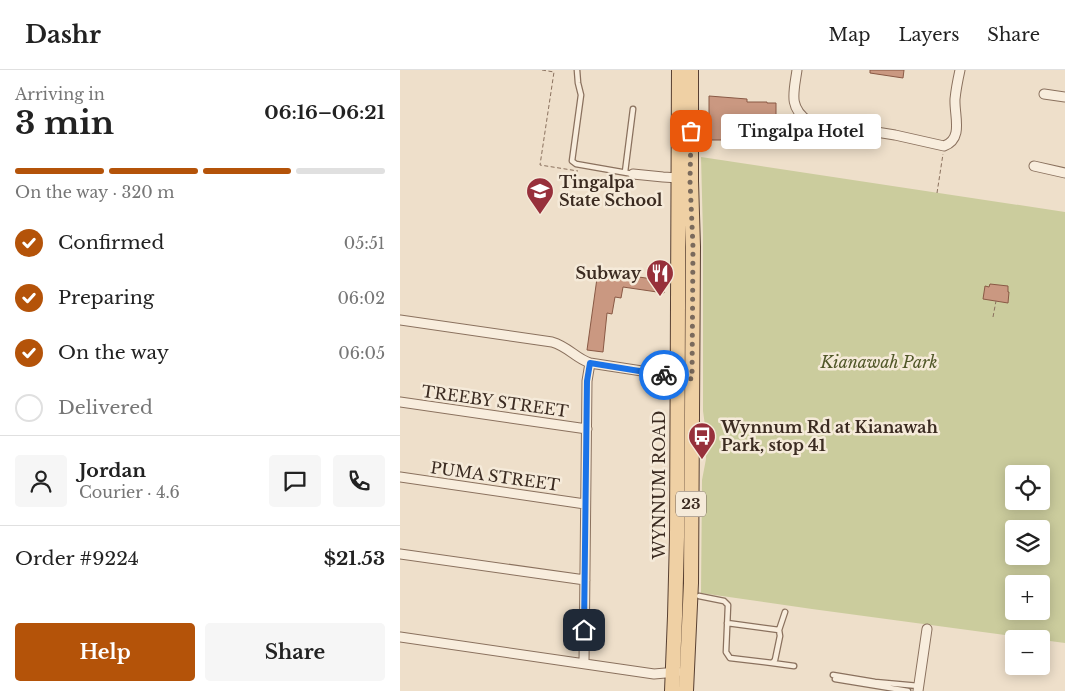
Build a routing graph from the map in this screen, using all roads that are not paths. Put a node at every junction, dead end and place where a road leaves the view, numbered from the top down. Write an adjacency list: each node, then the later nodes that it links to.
1 (577, 70): 13 (lane)
2 (676, 70): 7 (main road, 23)
3 (679, 70): 7 (main road, WYNNUM ROAD)
4 (691, 70): 18 (main road, WYNNUM ROAD / 23)
5 (798, 70): 6 (street)
6 (960, 70)
7 (679, 94): 14 (main road, WYNNUM ROAD / 23)
8 (1044, 94): 9 (street)
9 (1065, 97)
10 (634, 109): 13 (lane)
11 (1034, 166): 12 (street)
12 (1065, 172)
13 (629, 173): 14 (street)
14 (679, 178): 17 (main road, WYNNUM ROAD / 23)
15 (400, 320): 16 (street)
16 (590, 363): 17 (street); 20 (street)
17 (677, 376): 18 (street); 24 (main road, WYNNUM ROAD / 23)
18 (692, 379): 23 (main road, WYNNUM ROAD / 23)
19 (400, 402): 20 (street, TREEBY STREET)
20 (587, 429): 22 (street)
21 (400, 477): 22 (street, PUMA STREET)
22 (585, 504): 26 (street)
23 (691, 526): 24 (main road); 33 (main road, WYNNUM ROAD / 23)
24 (676, 537): 37 (main road, WYNNUM ROAD / 23)
25 (400, 554): 26 (street)
26 (584, 580): 35 (street)
27 (699, 596): 29 (lane)
28 (785, 612): 31 (lane)
29 (727, 623): 31 (lane); 34 (lane)
30 (927, 629): 38 (street)
31 (779, 630): 34 (lane)
32 (400, 637): 35 (street)
33 (688, 660): 37 (street); 40 (main road, WYNNUM ROAD / 23)
34 (772, 663): 36 (lane)
35 (584, 664): 37 (street)
36 (794, 666)
37 (672, 673): 39 (main road, WYNNUM ROAD / 23)
38 (918, 688): 41 (lane)
39 (672, 691)
40 (686, 691)
41 (908, 691)

